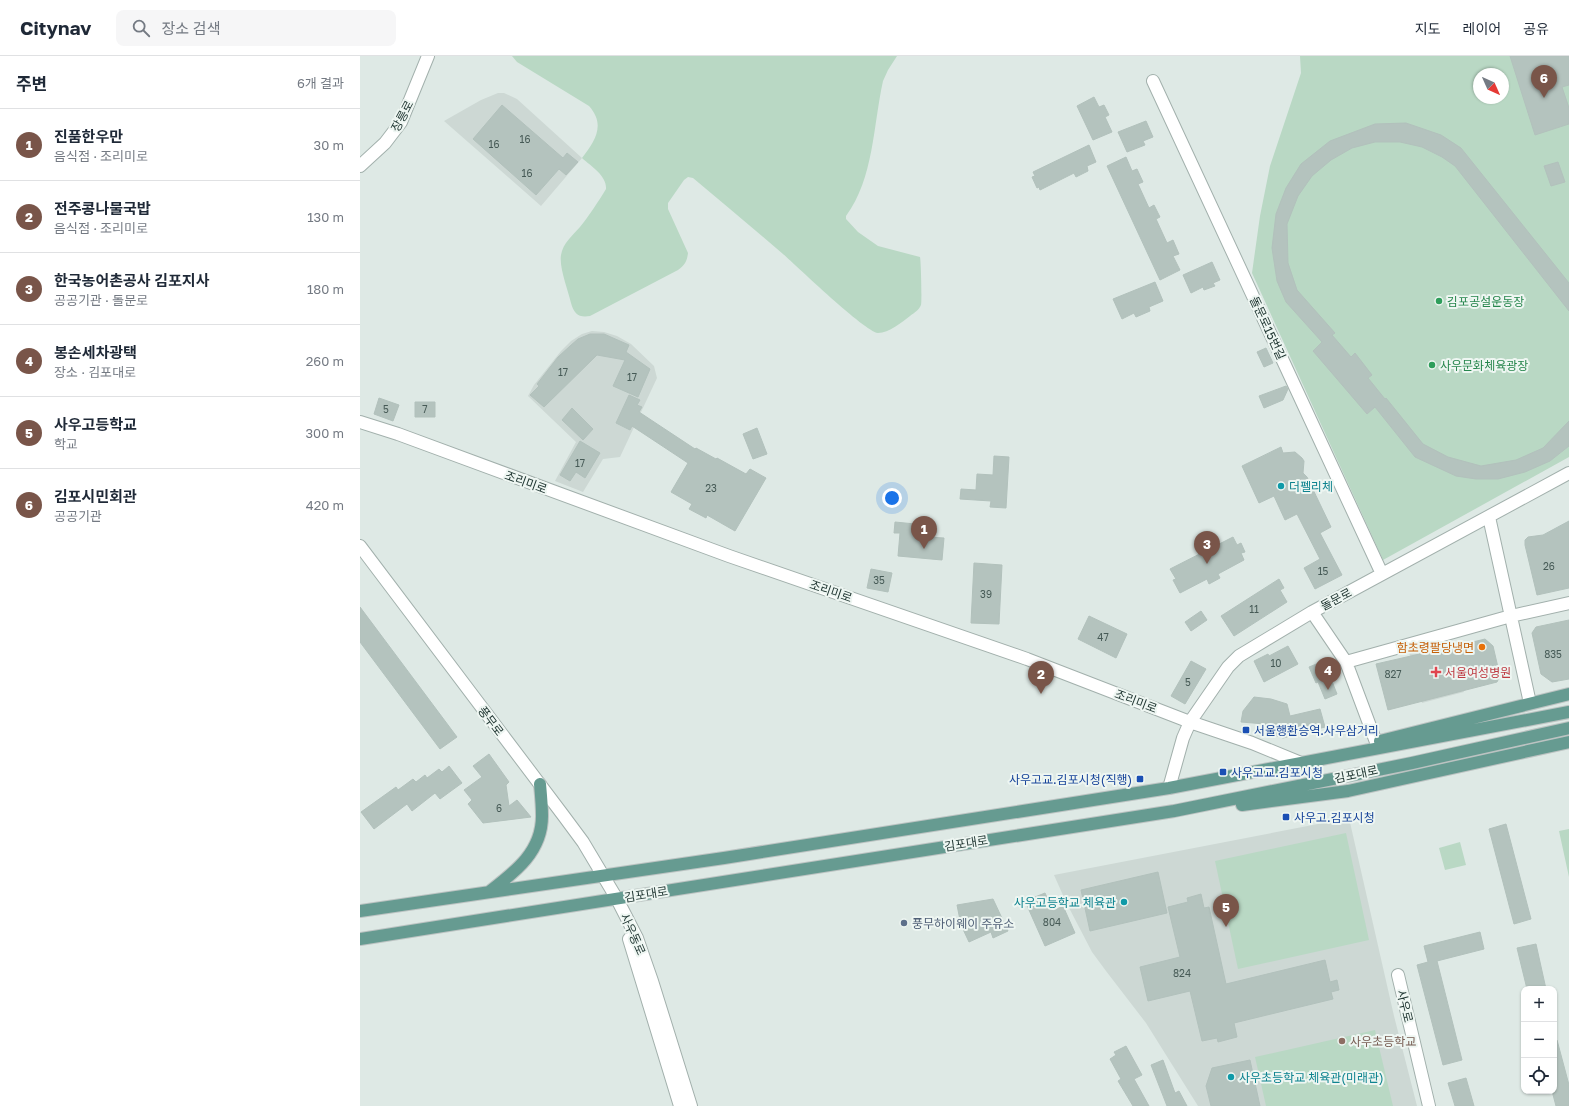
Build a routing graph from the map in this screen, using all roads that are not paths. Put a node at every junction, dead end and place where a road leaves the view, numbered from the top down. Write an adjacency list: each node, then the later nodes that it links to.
1 (428, 56): 3 (street, 장릉로)
2 (1153, 81): 8 (street, 돌문로15번길)
3 (360, 166)
4 (360, 422): 16 (street, 조리미로)
5 (1569, 473): 6 (street, 돌문로)
6 (1489, 517): 8 (street, 돌문로); 11 (street)
7 (360, 546): 21 (street, 풍무로)
8 (1382, 574): 10 (street, 돌문로)
9 (1569, 602): 11 (street)
10 (1312, 612): 12 (street); 16 (street, 돌문로)
11 (1511, 616): 12 (street); 14 (street)
12 (1346, 662): 18 (street)
13 (1569, 694): 14 (main road)
14 (1530, 703): 18 (main road)
15 (1569, 712): 20 (main road, 김포대로)
16 (1190, 722): 20 (street, 조리미로); 22 (street, 돌문로)
17 (1569, 728): 23 (main road, 김포대로)
18 (1376, 742): 20 (main road)
19 (1569, 742): 23 (main road)
20 (1307, 762): 22 (main road, 김포대로)
21 (540, 784): 24 (street, 풍무로); 25 (main road)
22 (1169, 788): 24 (main road, 김포대로)
23 (1174, 811): 26 (main road, 김포대로)
24 (603, 876): 25 (main road, 김포대로); 26 (street, 풍무로)
25 (489, 893): 27 (main road, 김포대로)
26 (617, 899): 28 (main road, 김포대로); 30 (street, 사우동로); 31 (street, 사우동로)
27 (360, 911)
28 (360, 939)
29 (1398, 975): 32 (street, 사우로)
30 (680, 1106)
31 (691, 1106)
32 (1429, 1106)

